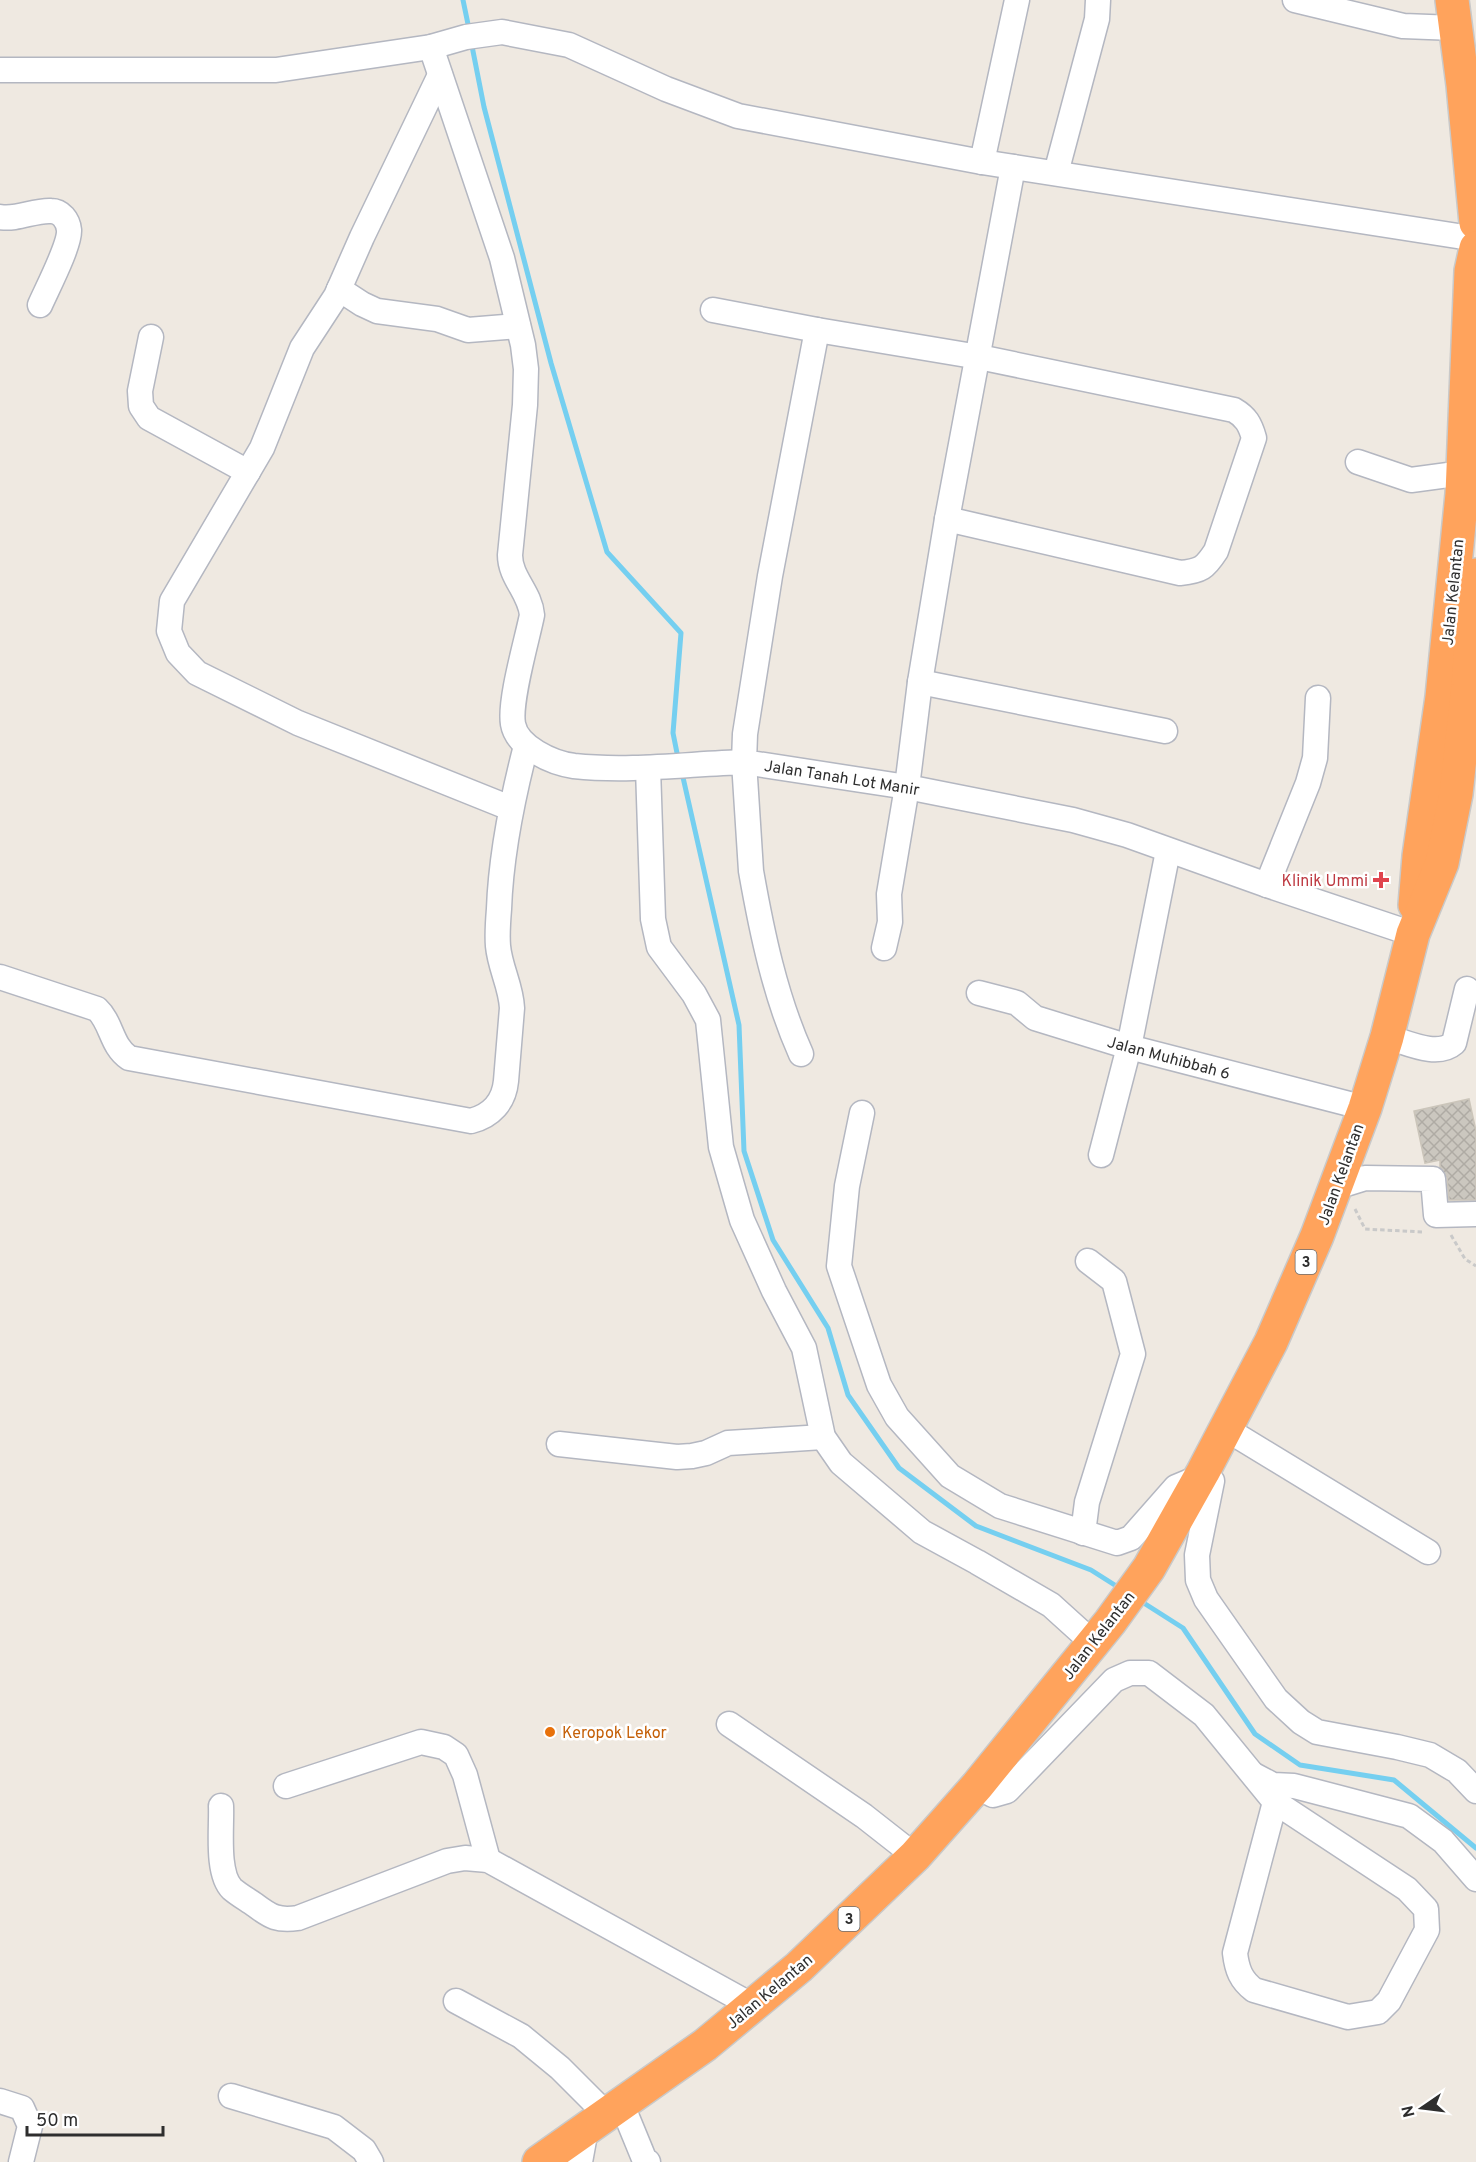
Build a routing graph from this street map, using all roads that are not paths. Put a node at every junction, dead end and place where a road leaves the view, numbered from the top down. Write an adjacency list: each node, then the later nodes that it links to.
1 (1017, 0): 9 (street)
2 (1098, 0): 11 (street)
3 (1295, 0): 4 (street)
4 (1453, 14): 8 (highway)
5 (437, 46): 6 (street); 7 (street); 9 (street)
6 (0, 70)
7 (440, 75): 16 (street); 19 (street)
8 (1469, 85): 13 (highway)
9 (982, 162): 10 (street)
10 (1013, 167): 11 (street); 22 (street)
11 (1056, 173): 14 (street)
12 (0, 217): 17 (street)
13 (1476, 223)
14 (1476, 239)
15 (1471, 281): 25 (highway, Jalan Kelantan / 3)
16 (339, 289): 19 (street); 24 (street)
17 (40, 305)
18 (713, 310): 20 (street)
19 (518, 326): 32 (street)
20 (818, 330): 22 (street); 33 (street, Jalan Tanah Lot Manir)
21 (151, 337): 24 (street)
22 (979, 357): 26 (street); 26 (street)
23 (1358, 462): 25 (street)
24 (248, 472): 37 (street)
25 (1463, 473): 40 (highway, Jalan Kelantan / 3)
26 (947, 519): 28 (street)
27 (1476, 575): 36 (highway, Jalan Kelantan / 3)
28 (920, 681): 30 (street); 35 (street)
29 (1318, 698): 39 (street)
30 (1165, 731)
31 (1476, 746): 36 (highway)
32 (532, 750): 34 (street); 37 (street)
33 (744, 762): 34 (street); 35 (street, Jalan Tanah Lot Manir); 47 (street)
34 (656, 768): 55 (street)
35 (907, 787): 38 (street, Jalan Tanah Lot Manir); 41 (street)
36 (1456, 794): 40 (highway, Jalan Kelantan / 3)
37 (510, 808): 42 (street)
38 (1168, 851): 39 (street, Jalan Tanah Lot Manir); 46 (street)
39 (1267, 885): 40 (street, Jalan Tanah Lot Manir)
40 (1413, 934): 45 (highway, Jalan Kelantan / 3)
41 (884, 948)
42 (0, 977)
43 (1467, 989): 45 (street)
44 (979, 993): 46 (street, Jalan Muhibbah 6)
45 (1387, 1037): 48 (highway, Jalan Kelantan / 3)
46 (1128, 1047): 48 (street, Jalan Muhibbah 6); 50 (street)
47 (801, 1054)
48 (1365, 1108): 51 (highway, Jalan Kelantan / 3)
49 (861, 1113): 58 (street)
50 (1101, 1155)
51 (1336, 1188): 52 (street); 54 (highway, Jalan Kelantan / 3)
52 (1476, 1214)
53 (1089, 1261): 58 (street)
54 (1226, 1429): 57 (highway, Jalan Kelantan / 3); 59 (street)
55 (823, 1437): 56 (street); 60 (street)
56 (559, 1444)
57 (1202, 1475): 58 (street); 60 (highway, Jalan Kelantan / 3); 65 (street)
58 (1083, 1533)
59 (1428, 1552)
60 (1102, 1633): 64 (highway, Jalan Kelantan / 3)
61 (729, 1724): 68 (street)
62 (1254, 1775): 64 (street); 66 (street); 70 (street)
63 (286, 1786): 69 (street)
64 (977, 1786): 68 (highway, Jalan Kelantan / 3)
65 (1476, 1791)
66 (1275, 1802): 66 (street)
67 (222, 1806): 69 (street)
68 (915, 1856): 72 (highway, Jalan Kelantan / 3)
69 (488, 1860): 72 (street)
70 (1476, 1878)
71 (456, 2001): 75 (street)
72 (753, 2006): 75 (highway, Jalan Kelantan / 3)
73 (231, 2096): 77 (street)
74 (0, 2101): 76 (street)
75 (605, 2116): 78 (highway, Jalan Kelantan / 3); 79 (street); 80 (street)
76 (21, 2162)
77 (371, 2162)
78 (539, 2162)
79 (580, 2162)
80 (646, 2162)

